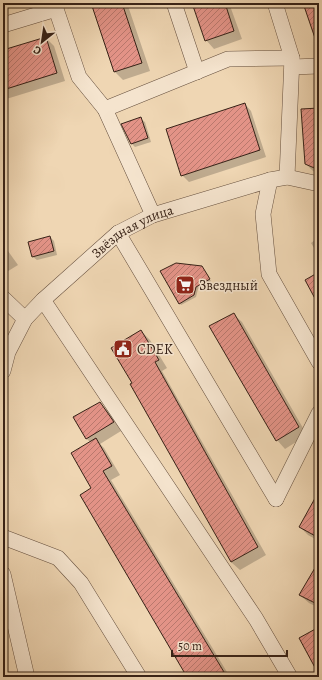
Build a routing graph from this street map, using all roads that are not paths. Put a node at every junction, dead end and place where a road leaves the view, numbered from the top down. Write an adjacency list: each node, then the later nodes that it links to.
1 (174, 3): 7 (street)
2 (275, 3): 5 (street)
3 (55, 6): 4 (street); 8 (street)
4 (3, 25)
5 (292, 62): 6 (street); 7 (street); 9 (street)
6 (319, 66)
7 (197, 72): 8 (street)
8 (105, 109): 12 (street)
9 (287, 177): 10 (street, Звёздная улица); 11 (street, Звёздная улица)
10 (270, 180): 12 (street, Звёздная улица); 17 (street)
11 (319, 184)
12 (153, 215): 13 (street, Звёздная улица)
13 (118, 233): 15 (street, Звёздная улица); 19 (street)
14 (3, 298): 16 (street)
15 (43, 300): 16 (street, Звёздная улица); 25 (street)
16 (25, 319): 18 (street, Звёздная улица)
17 (319, 362)
18 (3, 371)
19 (319, 413)
20 (3, 536): 24 (street)
21 (3, 574): 22 (street)
22 (7, 604): 23 (street)
23 (27, 677)
24 (139, 677)
25 (290, 677)

